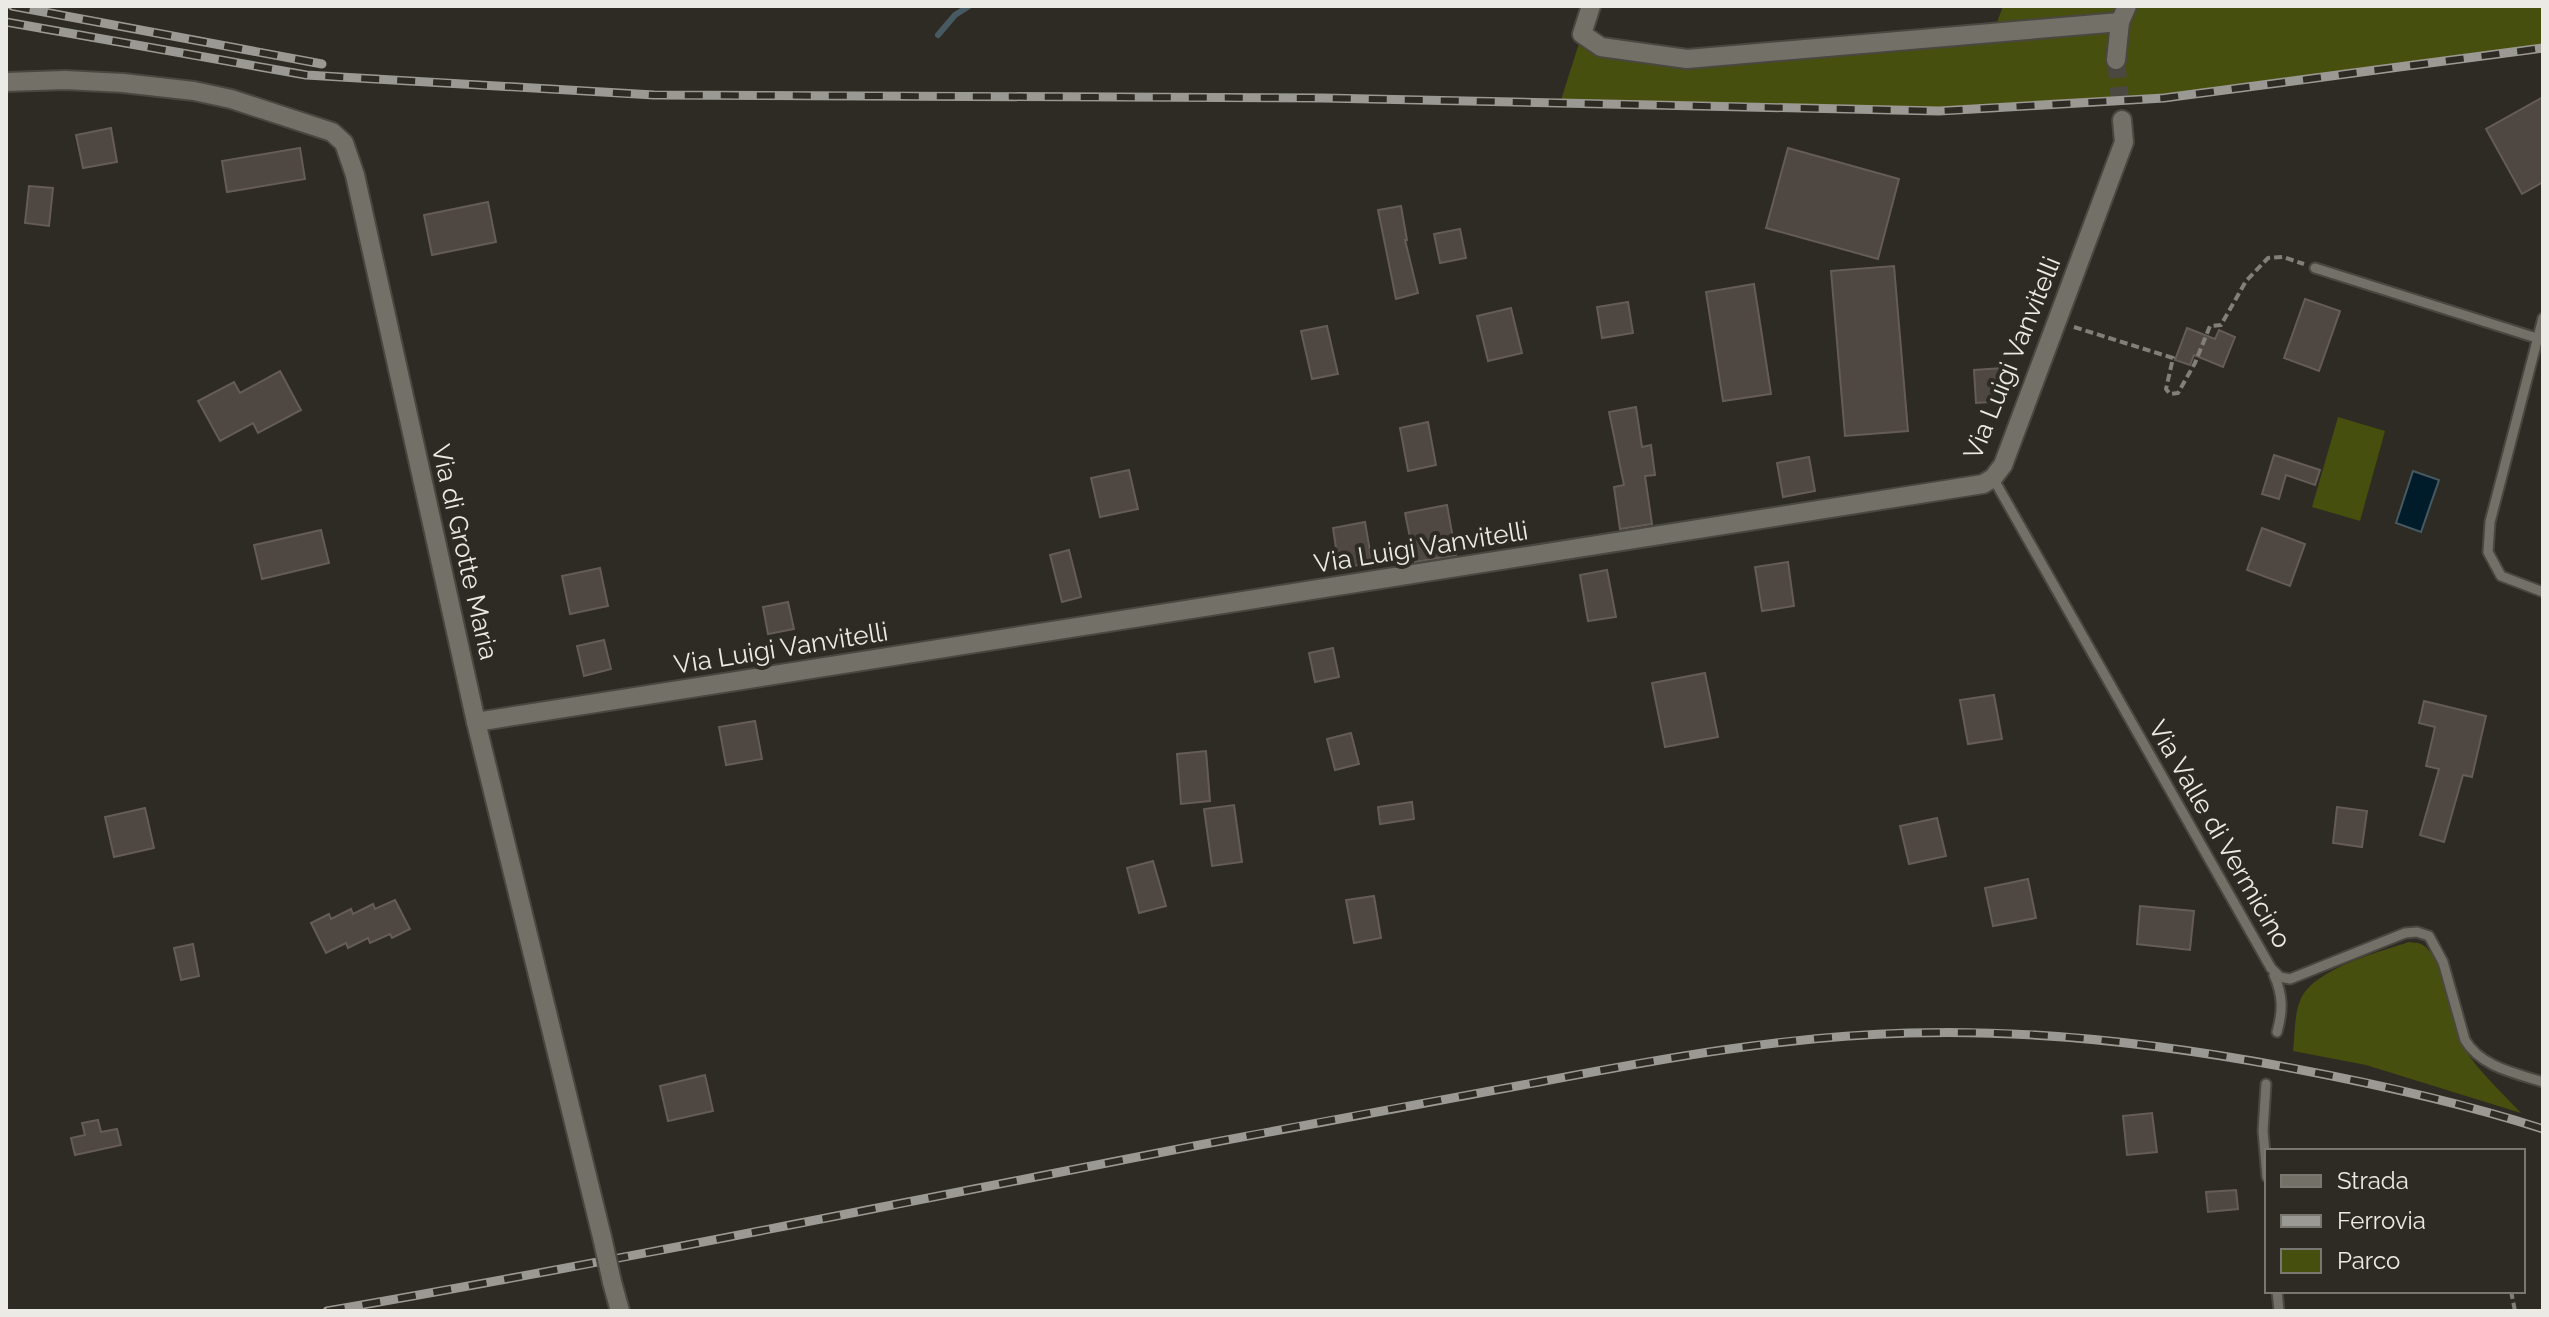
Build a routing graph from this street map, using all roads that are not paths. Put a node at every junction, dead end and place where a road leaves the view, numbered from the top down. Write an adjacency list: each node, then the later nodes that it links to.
1 (1591, 6): 2 (street)
2 (2124, 14): 3 (street)
3 (2116, 60)
4 (6, 82): 11 (street, Via di Grotte Maria)
5 (2122, 120): 9 (street, Via Luigi Vanvitelli)
6 (2315, 268): 8 (lane)
7 (2543, 318): 8 (lane)
8 (2540, 339): 10 (lane)
9 (1993, 478): 11 (street, Via Luigi Vanvitelli); 12 (lane, Via Valle di Vermicino)
10 (2543, 592)
11 (476, 722): 17 (street, Via di Grotte Maria, bridge)
12 (2271, 968): 13 (lane); 14 (lane, Via Valle di Vermicino)
13 (2277, 1032)
14 (2543, 1082)
15 (2266, 1084): 16 (lane)
16 (2265, 1154)
17 (620, 1311)

